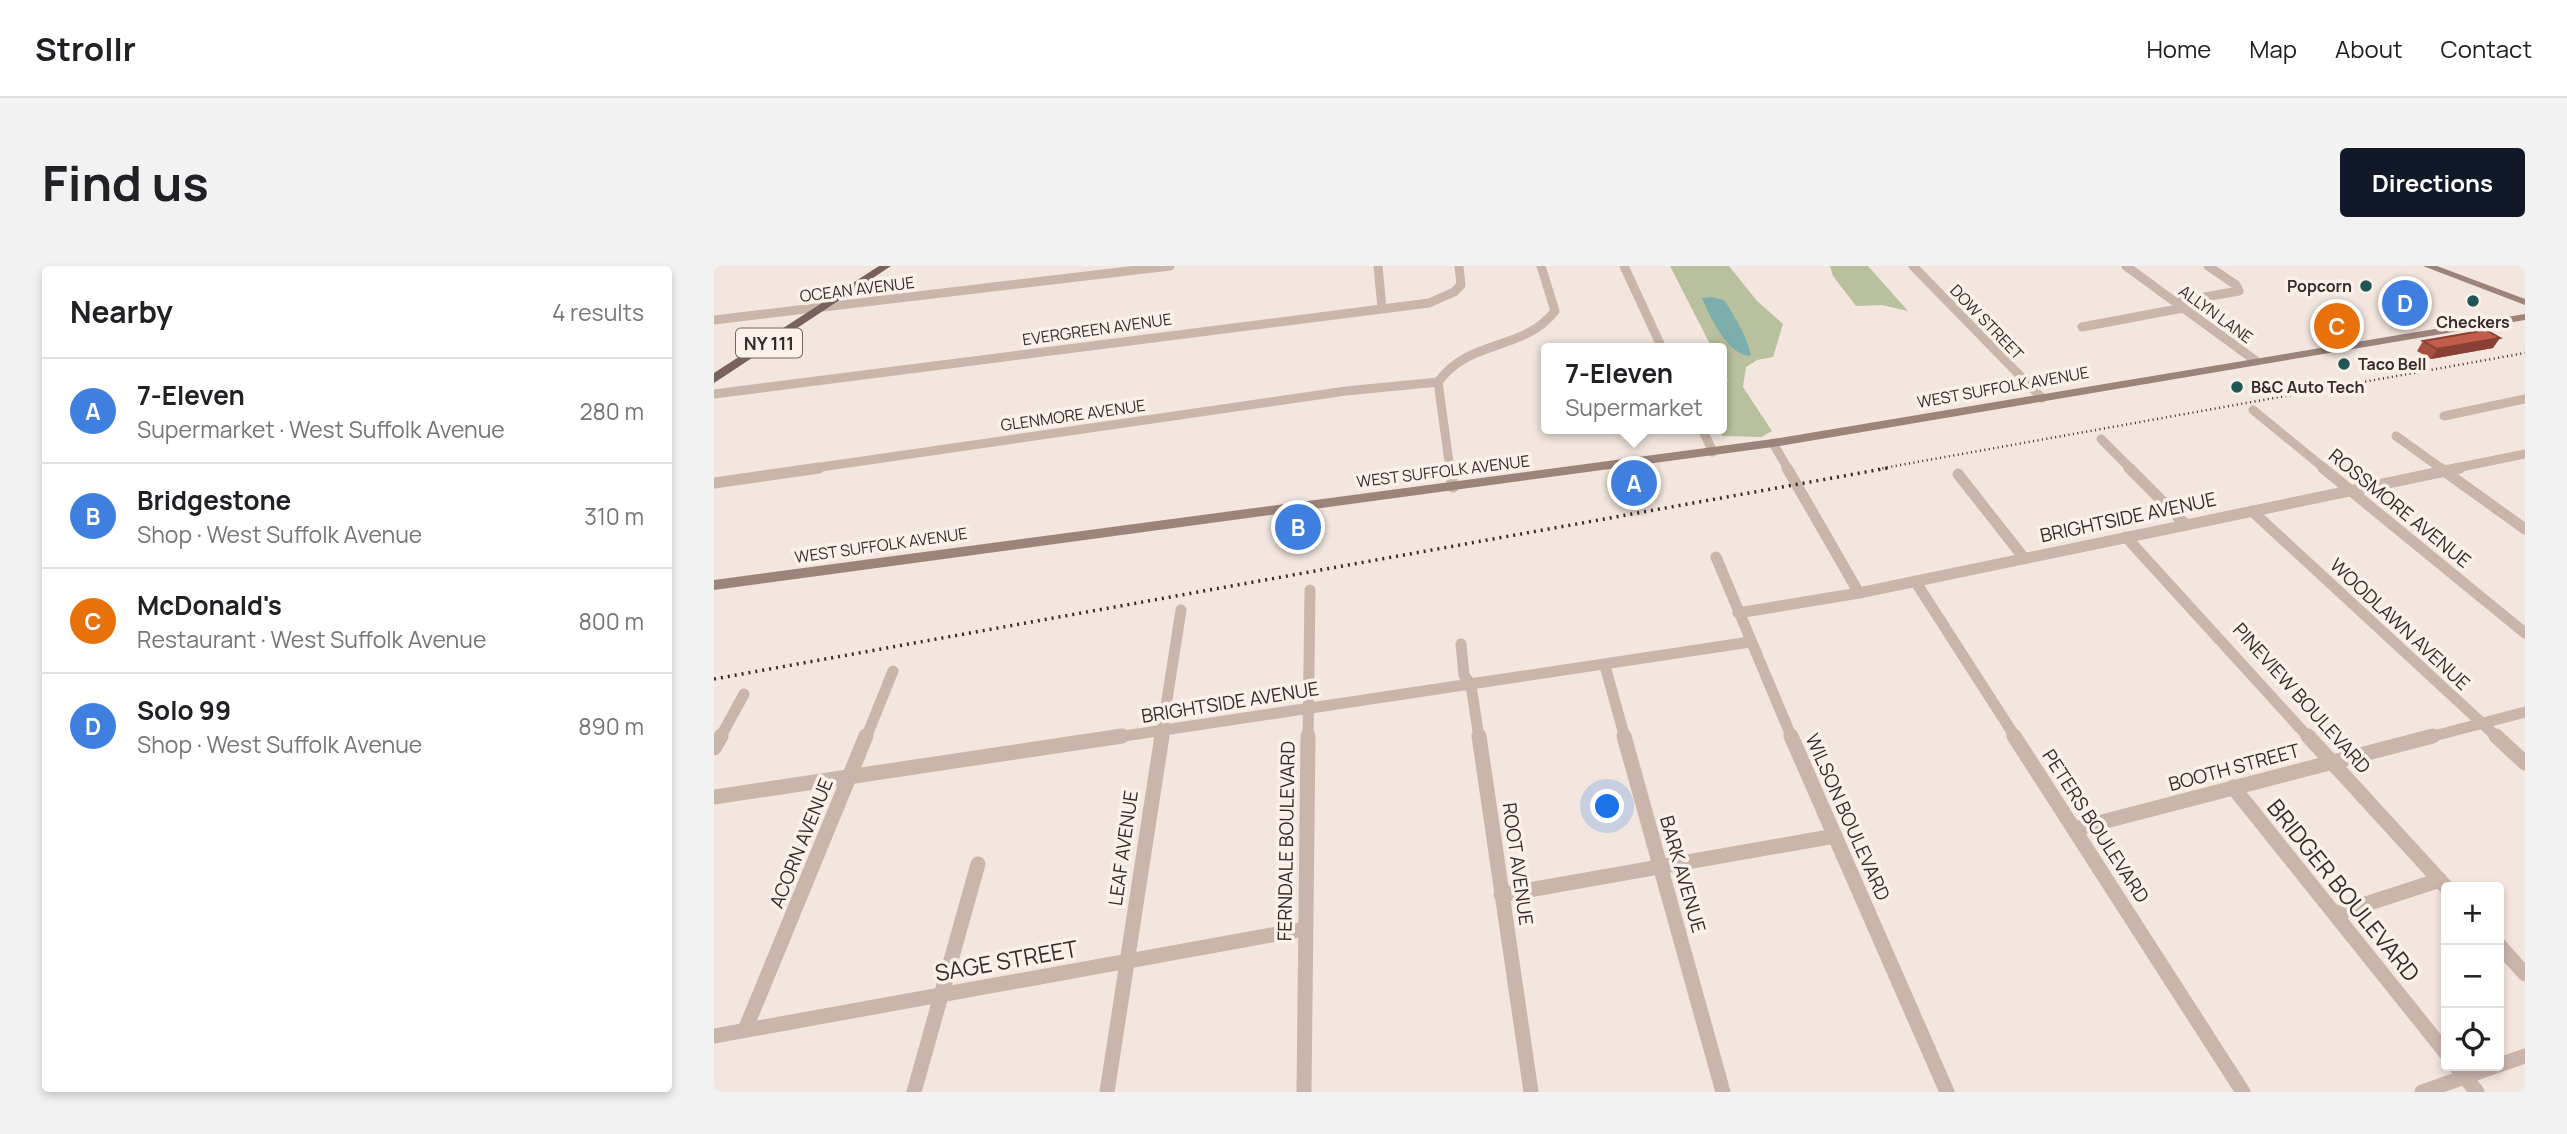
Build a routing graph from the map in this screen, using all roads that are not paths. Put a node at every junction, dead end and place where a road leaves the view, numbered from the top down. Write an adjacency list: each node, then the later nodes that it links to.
1 (886, 266): 13 (main road, NY 111)
2 (1170, 266): 13 (street, OCEAN AVENUE)
3 (1378, 266): 14 (street)
4 (1459, 266): 14 (street, EVERGREEN AVENUE)
5 (1541, 266): 23 (street)
6 (1624, 266): 20 (street)
7 (1913, 266): 25 (street, DOW STREET)
8 (2126, 266): 12 (street, ALLYN LANE)
9 (2208, 266): 12 (street)
10 (2428, 266): 11 (main road)
11 (2525, 302)
12 (2180, 305): 18 (street); 21 (street, ALLYN LANE)
13 (824, 307): 16 (street, OCEAN AVENUE); 22 (main road, NY 111)
14 (1382, 308): 24 (street, EVERGREEN AVENUE)
15 (2525, 317): 19 (main road, WEST SUFFOLK AVENUE)
16 (714, 320)
17 (2525, 326): 19 (main road, WEST SUFFOLK AVENUE)
18 (2081, 327)
19 (2465, 329): 21 (main road, WEST SUFFOLK AVENUE)
20 (1660, 343)
21 (2256, 361): 25 (main road, WEST SUFFOLK AVENUE)
22 (714, 379)
23 (1438, 382): 37 (street, GLENMORE AVENUE); 38 (street)
24 (714, 394)
25 (2042, 398): 32 (main road, WEST SUFFOLK AVENUE)
26 (2525, 399): 28 (street)
27 (2253, 410): 39 (street, ROSSMORE AVENUE)
28 (2444, 416)
29 (1704, 434): 33 (street)
30 (2396, 436): 35 (street)
31 (2101, 439): 41 (street)
32 (1773, 443): 33 (main road, WEST SUFFOLK AVENUE); 49 (street)
33 (1713, 452): 38 (main road, WEST SUFFOLK AVENUE)
34 (2525, 454): 35 (street, BRIGHTSIDE AVENUE)
35 (2446, 471): 39 (street, BRIGHTSIDE AVENUE); 42 (street)
36 (1958, 474): 45 (street)
37 (714, 483)
38 (1453, 487): 47 (main road, WEST SUFFOLK AVENUE)
39 (2351, 491): 40 (street, BRIGHTSIDE AVENUE); 52 (street, ROSSMORE AVENUE)
40 (2252, 512): 41 (street, BRIGHTSIDE AVENUE); 61 (street, WOODLAWN AVENUE)
41 (2186, 525): 43 (street, BRIGHTSIDE AVENUE)
42 (2525, 529)
43 (2126, 537): 45 (street, BRIGHTSIDE AVENUE); 64 (street, PINEVIEW BOULEVARD)
44 (1716, 557): 51 (street, WILSON BOULEVARD)
45 (2024, 558): 46 (street, BRIGHTSIDE AVENUE)
46 (1915, 581): 49 (street, BRIGHTSIDE AVENUE); 69 (street, PETERS BOULEVARD)
47 (714, 584)
48 (1310, 590): 59 (street, FERNDALE BOULEVARD)
49 (1859, 593): 51 (street, BRIGHTSIDE AVENUE)
50 (1181, 610): 62 (street, LEAF AVENUE)
51 (1738, 613): 53 (street, WILSON BOULEVARD)
52 (2525, 633)
53 (1750, 642): 55 (street, BRIGHTSIDE AVENUE); 70 (street, WILSON BOULEVARD)
54 (1461, 645): 57 (street, ROOT AVENUE)
55 (1605, 666): 57 (street, BRIGHTSIDE AVENUE); 72 (street, BARK AVENUE)
56 (893, 671): 66 (street, ACORN AVENUE)
57 (1471, 685): 59 (street, BRIGHTSIDE AVENUE); 75 (street, ROOT AVENUE)
58 (744, 694): 63 (street)
59 (1310, 709): 62 (street, BRIGHTSIDE AVENUE); 77 (street, FERNDALE BOULEVARD)
60 (2525, 712): 61 (street, BOOTH STREET)
61 (2483, 723): 64 (street, BOOTH STREET); 65 (street, WOODLAWN AVENUE)
62 (1160, 732): 66 (street, BRIGHTSIDE AVENUE); 79 (street, LEAF AVENUE)
63 (714, 748)
64 (2331, 762): 67 (street, BOOTH STREET); 73 (street, PINEVIEW BOULEVARD)
65 (2525, 763)
66 (848, 778): 68 (street, BRIGHTSIDE AVENUE); 82 (street, ACORN AVENUE)
67 (2233, 787): 69 (street, BOOTH STREET); 76 (street, BRIDGER BOULEVARD)
68 (714, 797)
69 (2075, 829): 94 (street, PETERS BOULEVARD)
70 (1835, 836): 72 (street); 93 (street, WILSON BOULEVARD)
71 (978, 864): 81 (street)
72 (1661, 867): 75 (street); 92 (street, BARK AVENUE)
73 (2441, 882)
74 (2441, 885): 76 (street)
75 (1501, 895): 91 (street, ROOT AVENUE)
76 (2335, 914): 84 (street, BRIDGER BOULEVARD)
77 (1306, 929): 79 (street, SAGE STREET); 90 (street, FERNDALE BOULEVARD)
78 (2504, 951): 80 (street)
79 (1126, 961): 81 (street, SAGE STREET); 89 (street, LEAF AVENUE)
80 (2525, 974)
81 (941, 995): 82 (street, SAGE STREET); 88 (street)
82 (745, 1030): 83 (street, SAGE STREET)
83 (714, 1036)
84 (2441, 1047)
85 (2525, 1056): 86 (street)
86 (2504, 1063)
87 (2461, 1071): 95 (street); 96 (street)
88 (914, 1092)
89 (1107, 1092)
90 (1304, 1092)
91 (1531, 1092)
92 (1723, 1092)
93 (1947, 1092)
94 (2243, 1092)
95 (2422, 1092)
96 (2477, 1092)

